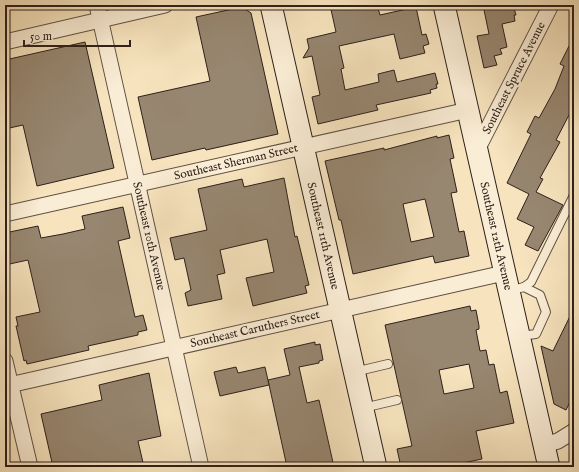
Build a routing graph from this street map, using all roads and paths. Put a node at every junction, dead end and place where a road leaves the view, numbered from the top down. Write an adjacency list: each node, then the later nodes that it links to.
1 (165, 5): 5 (street)
2 (271, 5): 8 (main road, Southeast 11th Avenue)
3 (444, 5): 7 (main road, Southeast 12th Avenue)
4 (551, 5): 9 (street, Southeast Spruce Avenue)
5 (99, 12): 6 (street); 10 (street, Southeast 10th Avenue)
6 (5, 42)
7 (468, 110): 8 (street, Southeast Sherman Street); 9 (main road, Southeast 12th Avenue)
8 (303, 147): 10 (street, Southeast Sherman Street); 14 (main road, Southeast 11th Avenue)
9 (477, 150): 13 (main road, Southeast 12th Avenue)
10 (138, 184): 12 (street, Southeast Sherman Street); 16 (street, Southeast 10th Avenue)
11 (574, 196): 13 (lane)
12 (5, 214)
13 (512, 284): 14 (street, Southeast Caruthers Street); 15 (main road, Southeast 12th Avenue); 15 (lane)
14 (339, 310): 16 (street, Southeast Caruthers Street); 19 (main road, Southeast 11th Avenue)
15 (519, 336): 24 (main road, Southeast 12th Avenue)
16 (174, 348): 20 (street, Southeast Caruthers Street); 26 (street, Southeast 10th Avenue)
17 (5, 362): 20 (street)
18 (388, 364): 19 (lane)
19 (354, 372): 22 (main road, Southeast 11th Avenue)
20 (8, 386): 25 (street)
21 (397, 400): 22 (lane)
22 (362, 408): 27 (main road, Southeast 11th Avenue)
23 (574, 431): 24 (street)
24 (544, 445): 28 (main road, Southeast 12th Avenue)
25 (30, 467)
26 (201, 467)
27 (376, 467)
28 (549, 467)

